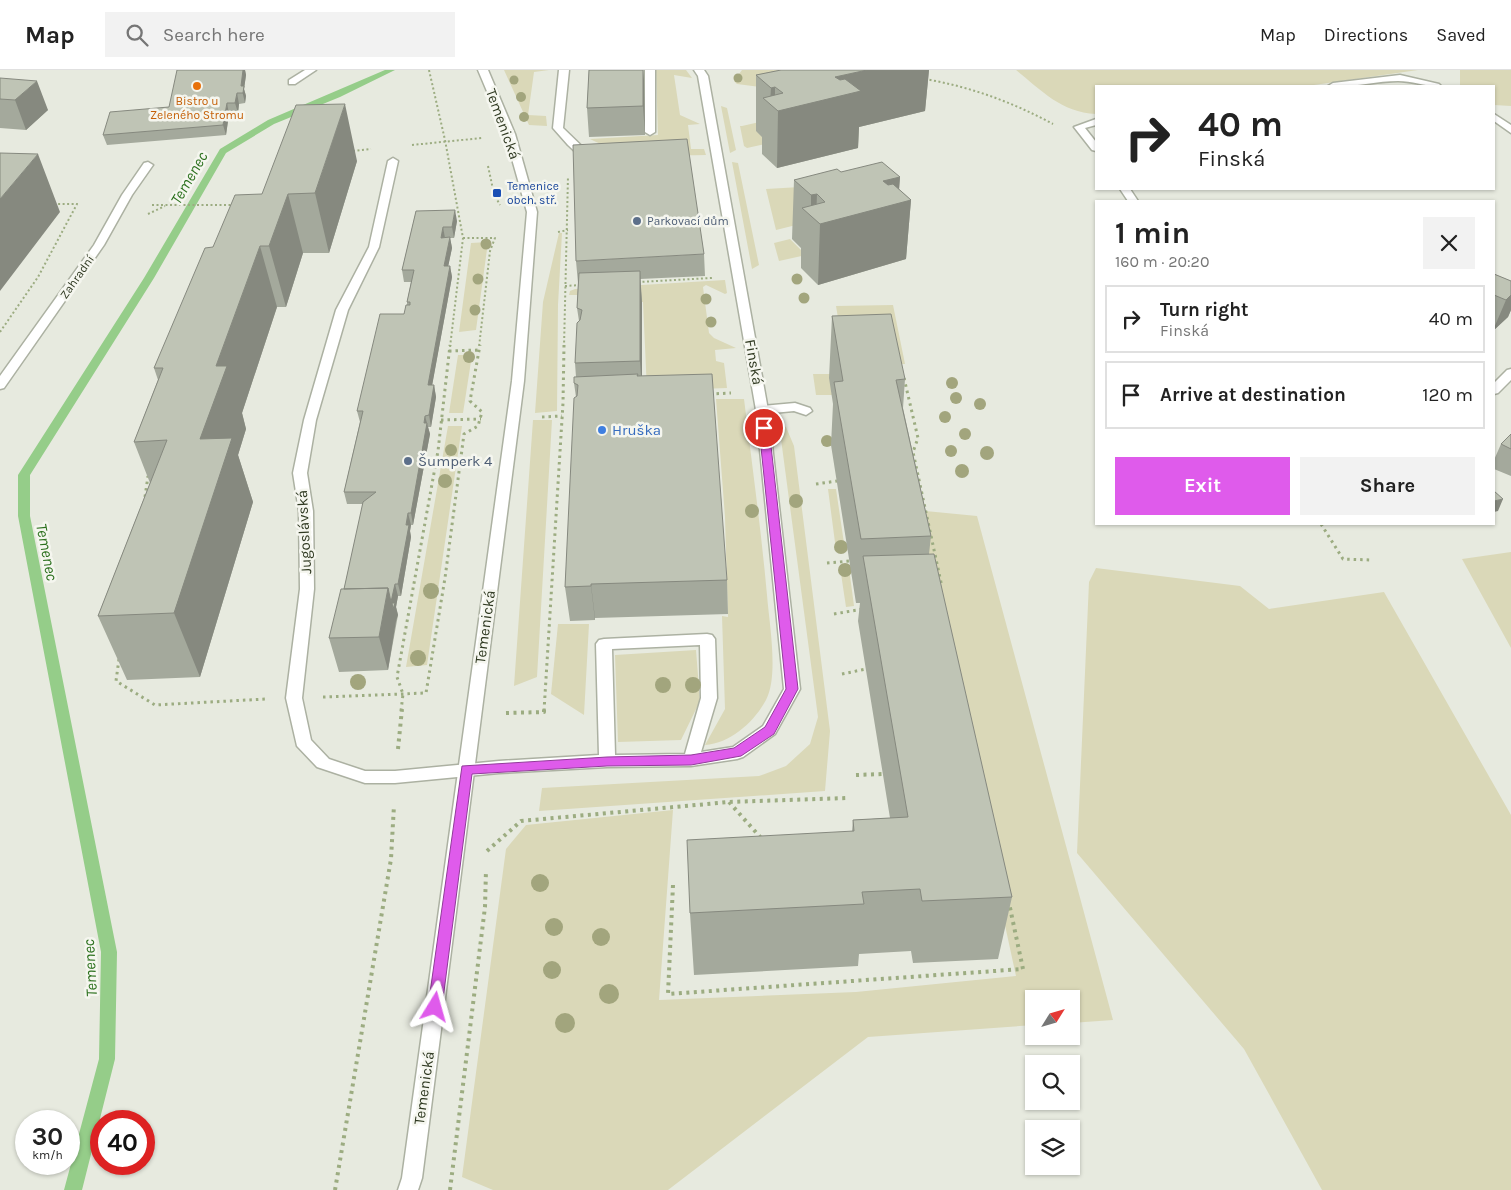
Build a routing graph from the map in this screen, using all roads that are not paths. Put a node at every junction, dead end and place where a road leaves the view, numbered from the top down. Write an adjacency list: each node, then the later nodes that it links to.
1 (311, 70): 6 (street)
2 (483, 70): 24 (street, Temenická)
3 (564, 70): 16 (street)
4 (650, 70): 12 (street)
5 (699, 70): 20 (street, Finská)
6 (292, 82)
7 (1341, 85): 8 (street)
8 (1432, 85)
9 (1495, 118): 11 (street)
10 (1095, 122): 13 (street)
11 (1511, 130)
12 (650, 132)
13 (1095, 147)
14 (393, 161): 24 (street, Jugoslávská)
15 (148, 165): 18 (street, Zahradní)
16 (590, 165)
17 (1511, 373): 19 (street)
18 (0, 385)
19 (1495, 389)
20 (762, 410): 21 (street); 22 (street, Finská)
21 (806, 411)
22 (691, 760): 23 (street, Finská); 23 (street)
23 (607, 761): 24 (street, Finská)
24 (467, 770): 25 (street, Temenická)
25 (408, 1190)

